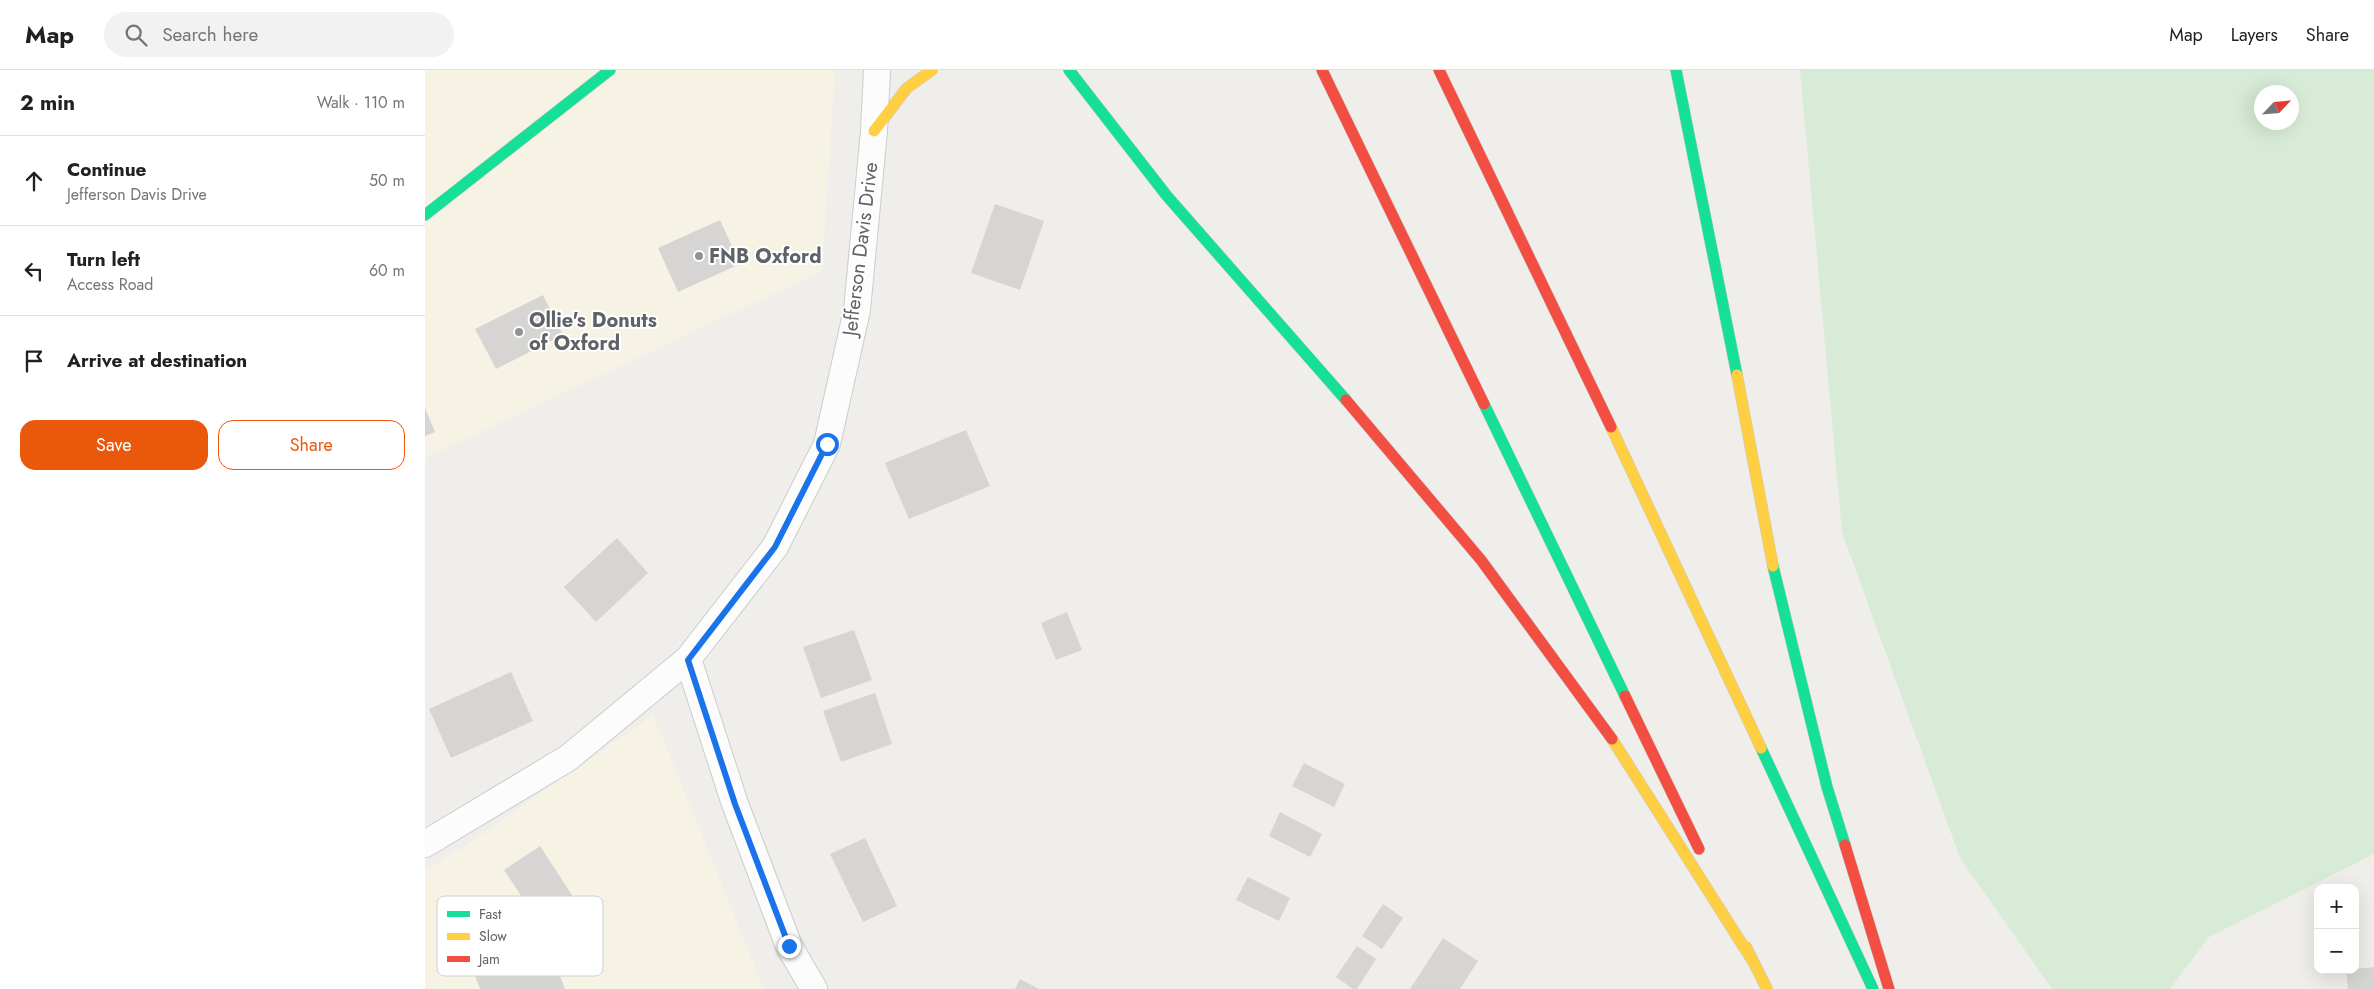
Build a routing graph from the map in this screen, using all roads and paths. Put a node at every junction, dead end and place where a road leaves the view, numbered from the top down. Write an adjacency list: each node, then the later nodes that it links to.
1 (610, 70): 10 (main road)
2 (877, 70): 9 (street, Jefferson Davis Drive)
3 (894, 70): 9 (street, Jefferson Davis Drive)
4 (932, 70): 9 (main road)
5 (1069, 70): 15 (main road)
6 (1322, 70): 13 (main road)
7 (1439, 70): 18 (main road)
8 (1676, 70): 19 (main road)
9 (874, 131): 11 (street, Jefferson Davis Drive)
10 (425, 215)
11 (688, 660): 12 (street, Jefferson Davis Drive); 16 (street)
12 (425, 844)
13 (1703, 856)
14 (1711, 874): 15 (main road)
15 (1754, 963): 17 (main road)
16 (814, 989)
17 (1767, 989)
18 (1873, 989)
19 (1889, 989)

